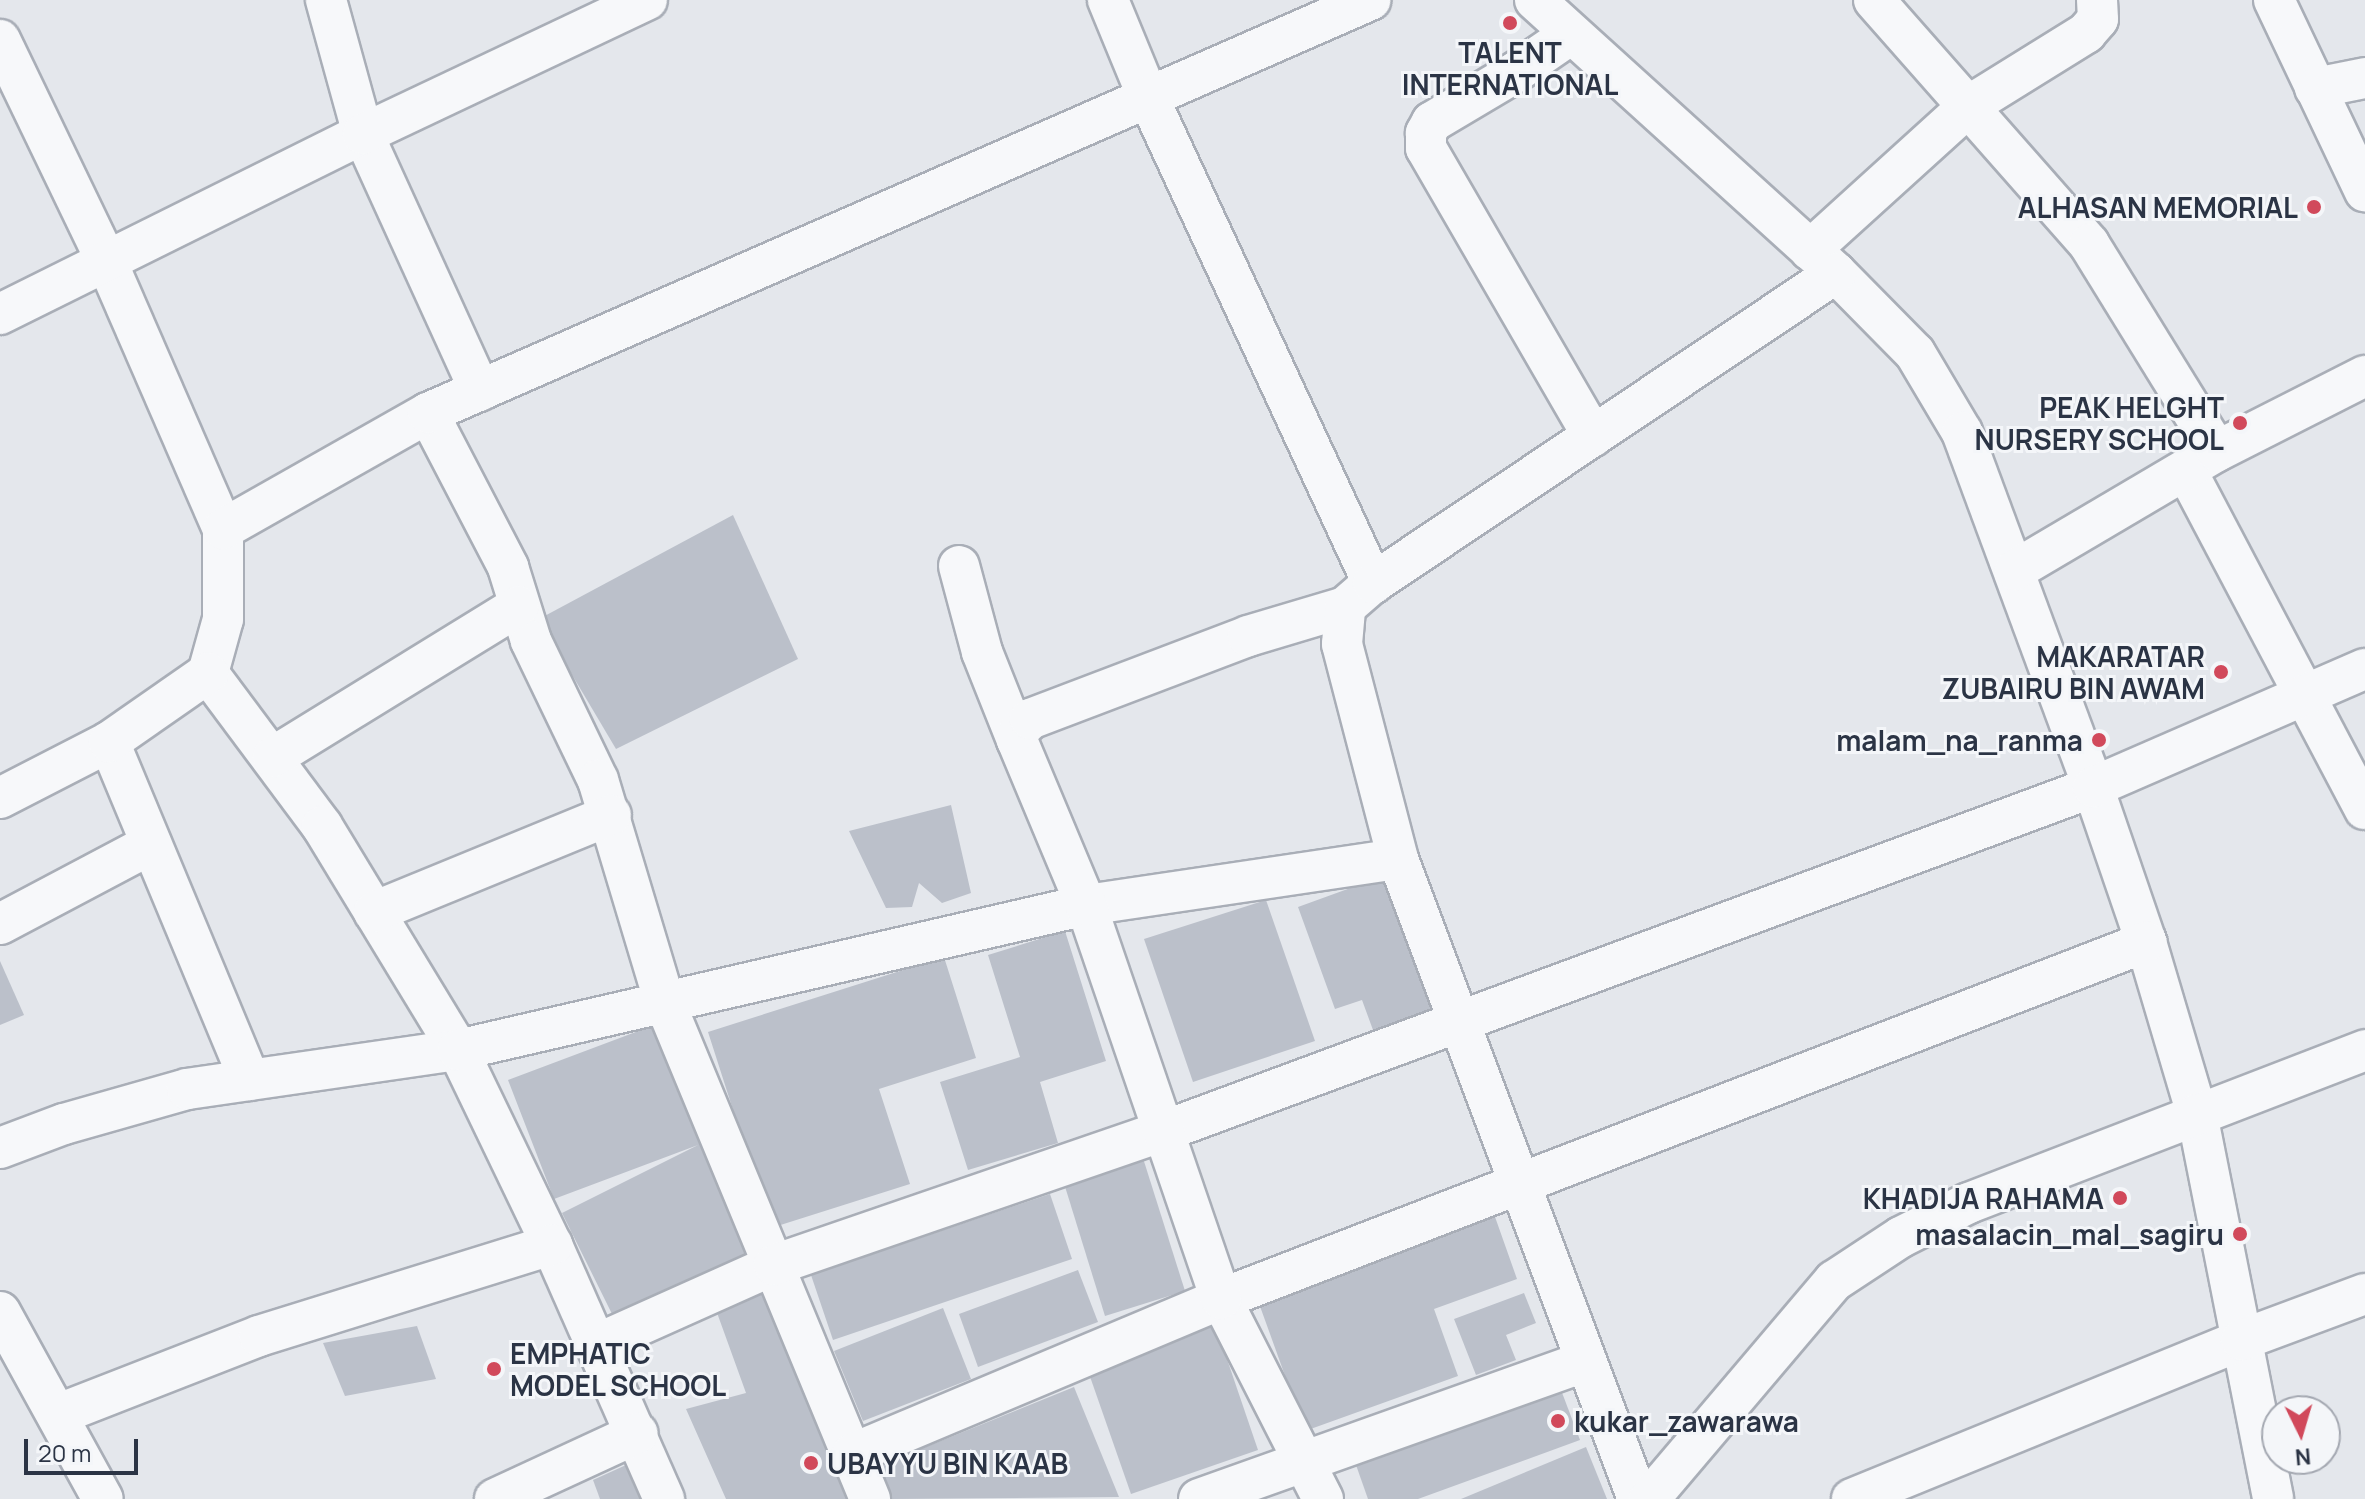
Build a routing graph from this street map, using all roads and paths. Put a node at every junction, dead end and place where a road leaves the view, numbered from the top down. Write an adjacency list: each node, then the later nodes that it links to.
1 (326, 0): 15 (street)
2 (647, 0): 15 (street)
3 (1108, 0): 13 (street)
4 (1370, 0): 13 (street)
5 (1535, 0): 9 (street)
6 (1874, 0): 14 (street)
7 (2097, 0): 14 (street)
8 (2274, 0): 12 (street)
9 (1571, 34): 18 (street); 23 (street)
10 (0, 40): 17 (street)
11 (2365, 78): 12 (street)
12 (2315, 88): 16 (street)
13 (1148, 97): 21 (street); 28 (street)
14 (1970, 105): 18 (street); 24 (street)
15 (363, 134): 17 (street); 21 (street)
16 (2365, 192)
17 (106, 260): 19 (street); 25 (street)
18 (1823, 262): 23 (street); 27 (street)
19 (0, 314)
20 (2365, 376): 24 (street)
21 (480, 391): 22 (street)
22 (428, 413): 25 (street); 29 (street)
23 (1593, 436): 28 (street)
24 (2202, 461): 27 (street); 32 (street)
25 (223, 529): 31 (street)
26 (959, 566): 33 (street)
27 (2015, 570): 36 (street)
28 (1359, 595): 33 (street); 41 (street)
29 (518, 606): 35 (street); 39 (street)
30 (2365, 669): 32 (street)
31 (208, 673): 34 (street); 35 (street)
32 (2306, 695): 36 (street); 38 (street)
33 (1017, 740): 42 (street)
34 (109, 742): 37 (street); 40 (street)
35 (273, 757): 43 (street)
36 (2093, 787): 45 (street); 47 (street)
37 (0, 798)
38 (2365, 809)
39 (611, 815): 43 (street); 46 (street)
40 (151, 844): 44 (street); 50 (street)
41 (1398, 859): 42 (street); 47 (street)
42 (1086, 905): 46 (street); 52 (street)
43 (374, 912): 48 (street)
44 (0, 924)
45 (2146, 942): 51 (street); 54 (street)
46 (665, 1003): 48 (street); 56 (street)
47 (1461, 1023): 52 (street); 54 (street)
48 (458, 1050): 50 (street); 55 (street)
49 (2365, 1050): 51 (street)
50 (250, 1080): 53 (street)
51 (2197, 1114): 60 (street); 74 (street)
52 (1164, 1131): 56 (street); 58 (street)
53 (0, 1148)
54 (1521, 1186): 58 (street); 62 (street)
55 (552, 1245): 61 (street); 63 (street)
56 (774, 1265): 61 (street); 65 (street)
57 (2365, 1294): 60 (street)
58 (1221, 1299): 65 (street); 66 (street)
59 (0, 1312): 63 (street)
60 (2241, 1340): 75 (street); 76 (street)
61 (597, 1344): 64 (street)
62 (1586, 1361): 66 (street); 73 (street)
63 (59, 1414): 67 (street)
64 (638, 1433): 68 (street); 69 (street)
65 (852, 1454): 70 (street)
66 (1305, 1459): 71 (street); 72 (street)
67 (103, 1499)
68 (495, 1499)
69 (664, 1499)
70 (870, 1499)
71 (1199, 1499)
72 (1323, 1499)
73 (1638, 1499)
74 (1649, 1499)
75 (1852, 1499)
76 (2273, 1499)

